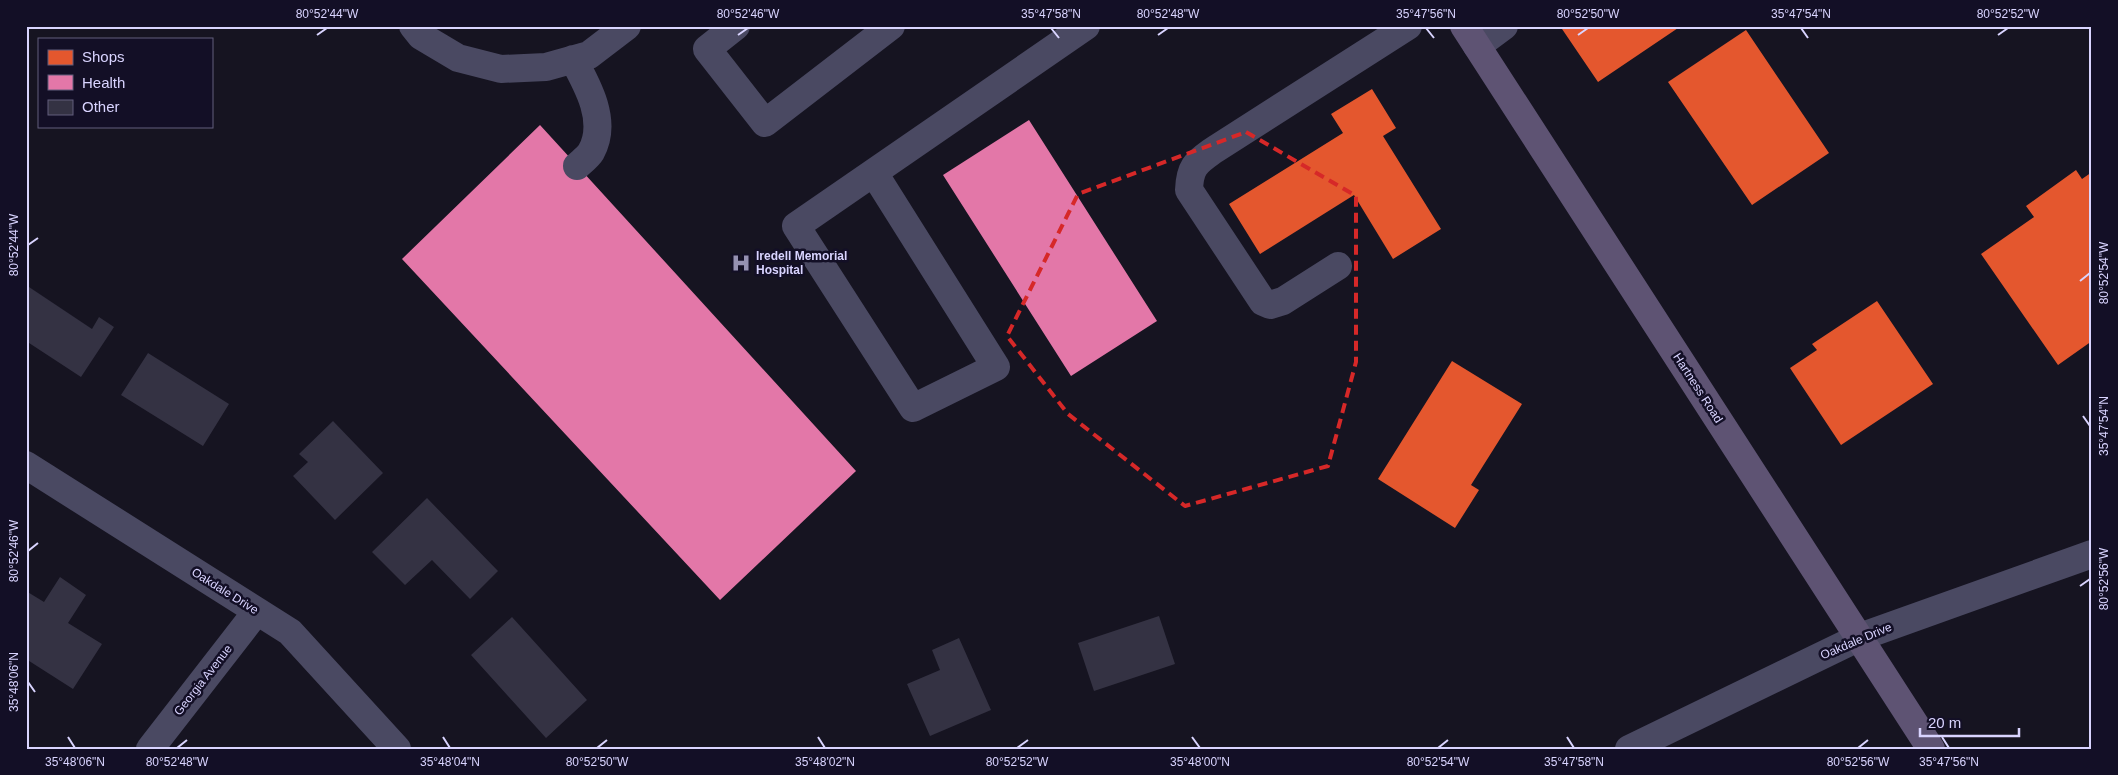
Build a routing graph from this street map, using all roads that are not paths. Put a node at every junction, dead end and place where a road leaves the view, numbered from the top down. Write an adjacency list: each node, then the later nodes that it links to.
1 (413, 26): 9 (street)
2 (626, 26): 9 (street)
3 (736, 26): 4 (street)
4 (891, 26)
5 (1086, 26): 11 (street)
6 (1408, 26): 12 (street)
7 (1504, 26): 8 (street)
8 (1471, 36): 16 (main road, Hartness Road)
9 (573, 59): 10 (street)
10 (577, 166)
11 (874, 172): 11 (street)
12 (1338, 266)
13 (26, 465): 15 (street, Oakdale Drive)
14 (2092, 554): 16 (street, Oakdale Drive)
15 (257, 611): 17 (street, Georgia Avenue); 18 (street, Oakdale Drive)
16 (1860, 637): 19 (street, Oakdale Drive); 20 (main road, Hartness Road)
17 (150, 749)
18 (397, 749)
19 (1629, 749)
20 (1931, 749)

